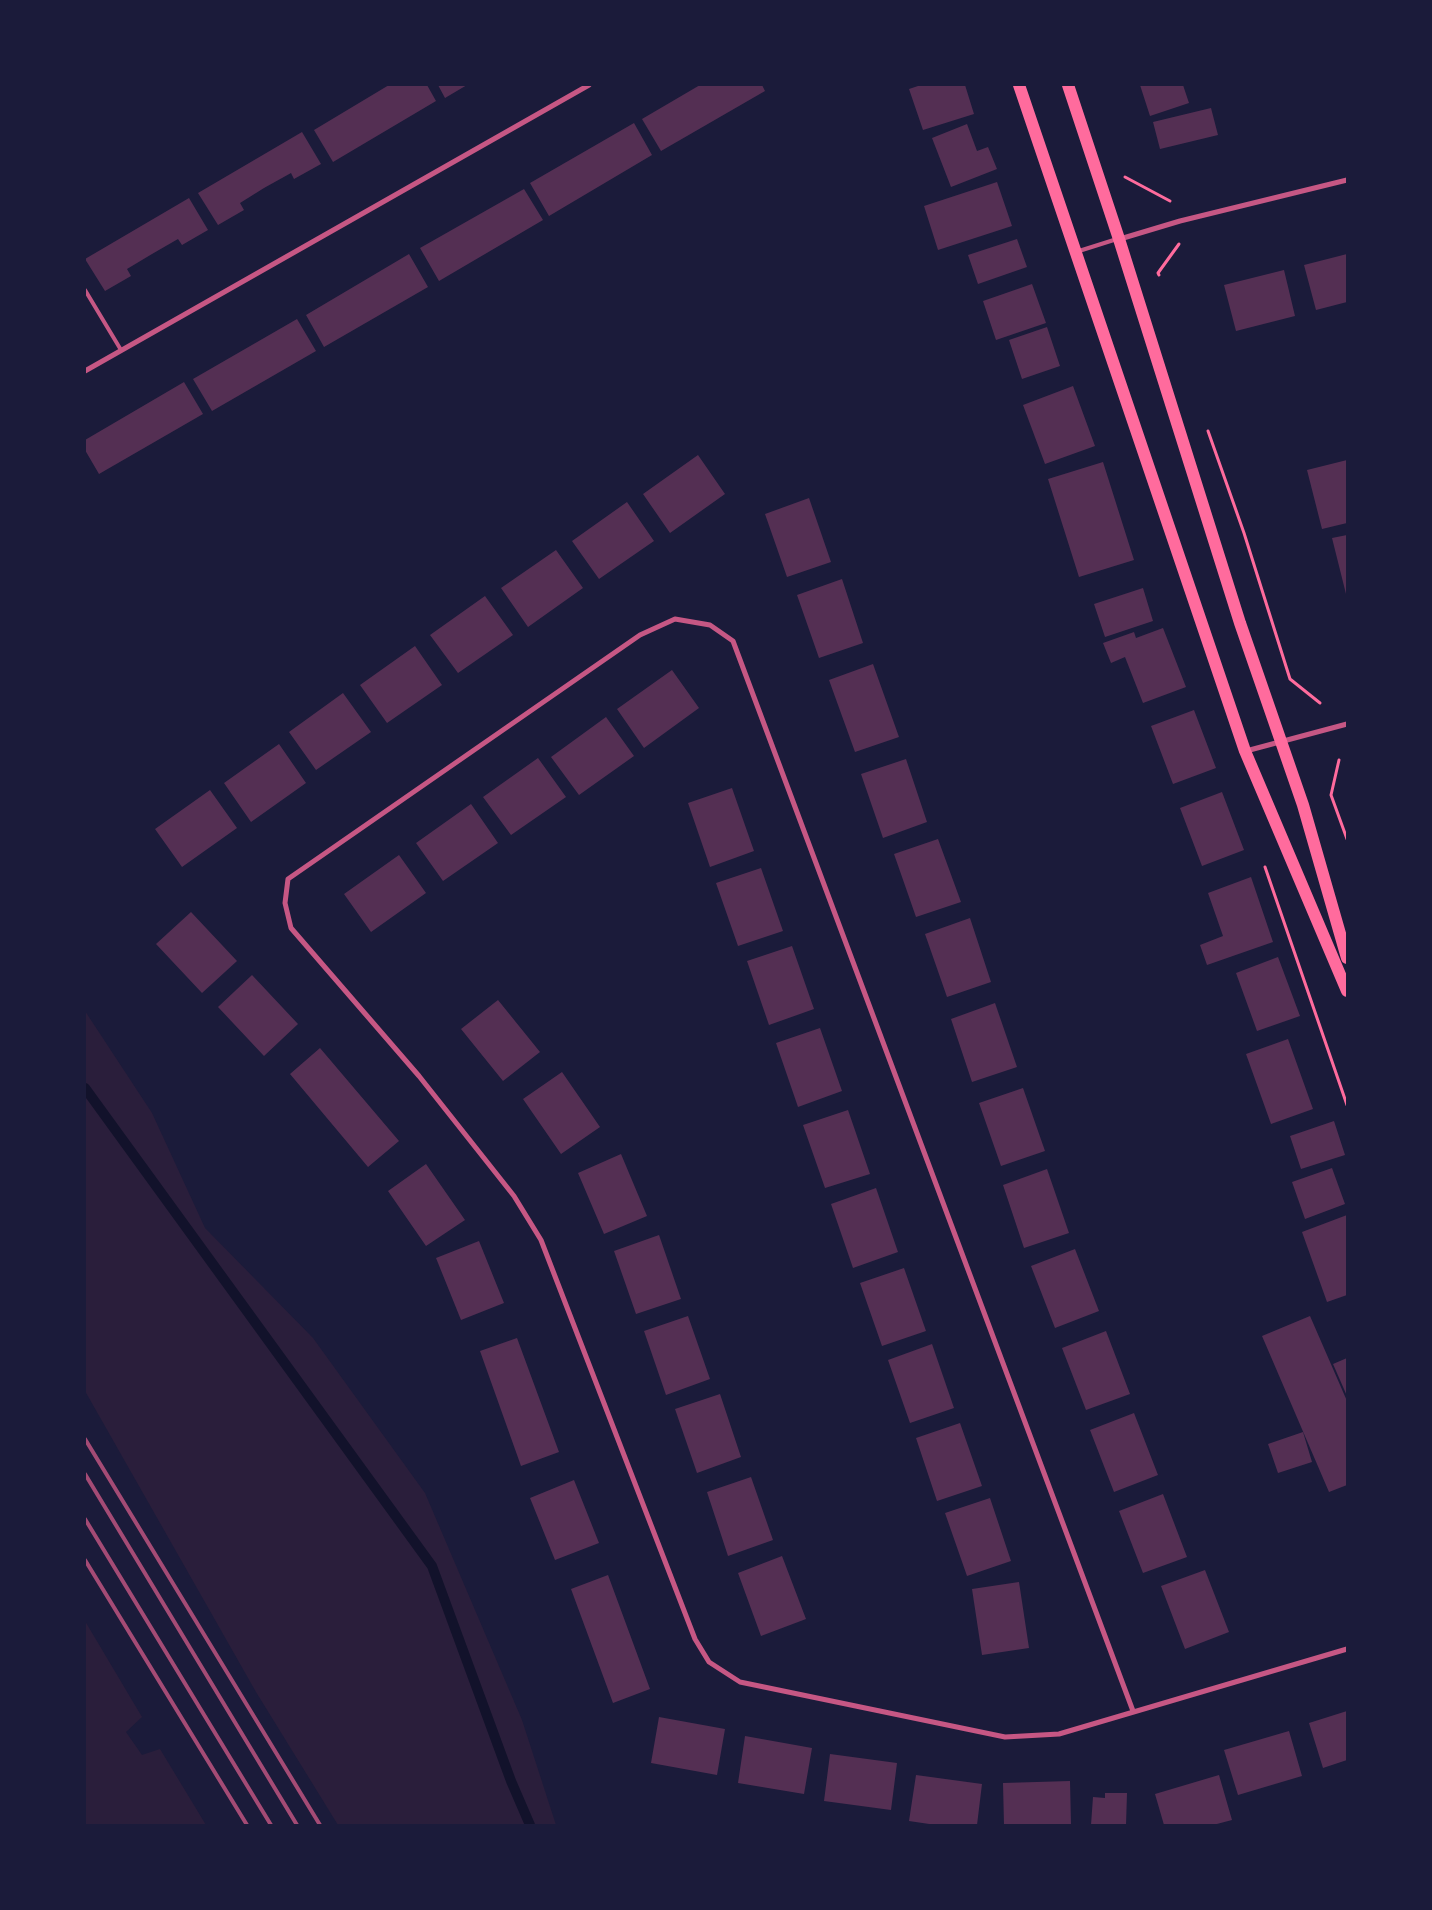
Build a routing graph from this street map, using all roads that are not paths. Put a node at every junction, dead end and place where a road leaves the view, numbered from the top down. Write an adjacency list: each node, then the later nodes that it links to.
1 (589, 85): 8 (street)
2 (1019, 85): 6 (main road)
3 (1068, 85): 5 (main road)
4 (1347, 180): 5 (street)
5 (1119, 239): 6 (lane); 11 (main road)
6 (1076, 252): 12 (main road)
7 (85, 290): 8 (lane)
8 (121, 350): 9 (street)
9 (85, 370)
10 (1347, 724): 11 (street)
11 (1282, 741): 12 (street); 13 (main road)
12 (1245, 751): 14 (main road)
13 (1347, 958)
14 (1347, 991)
15 (1347, 1649): 16 (street)
16 (1133, 1711): 16 (street)

